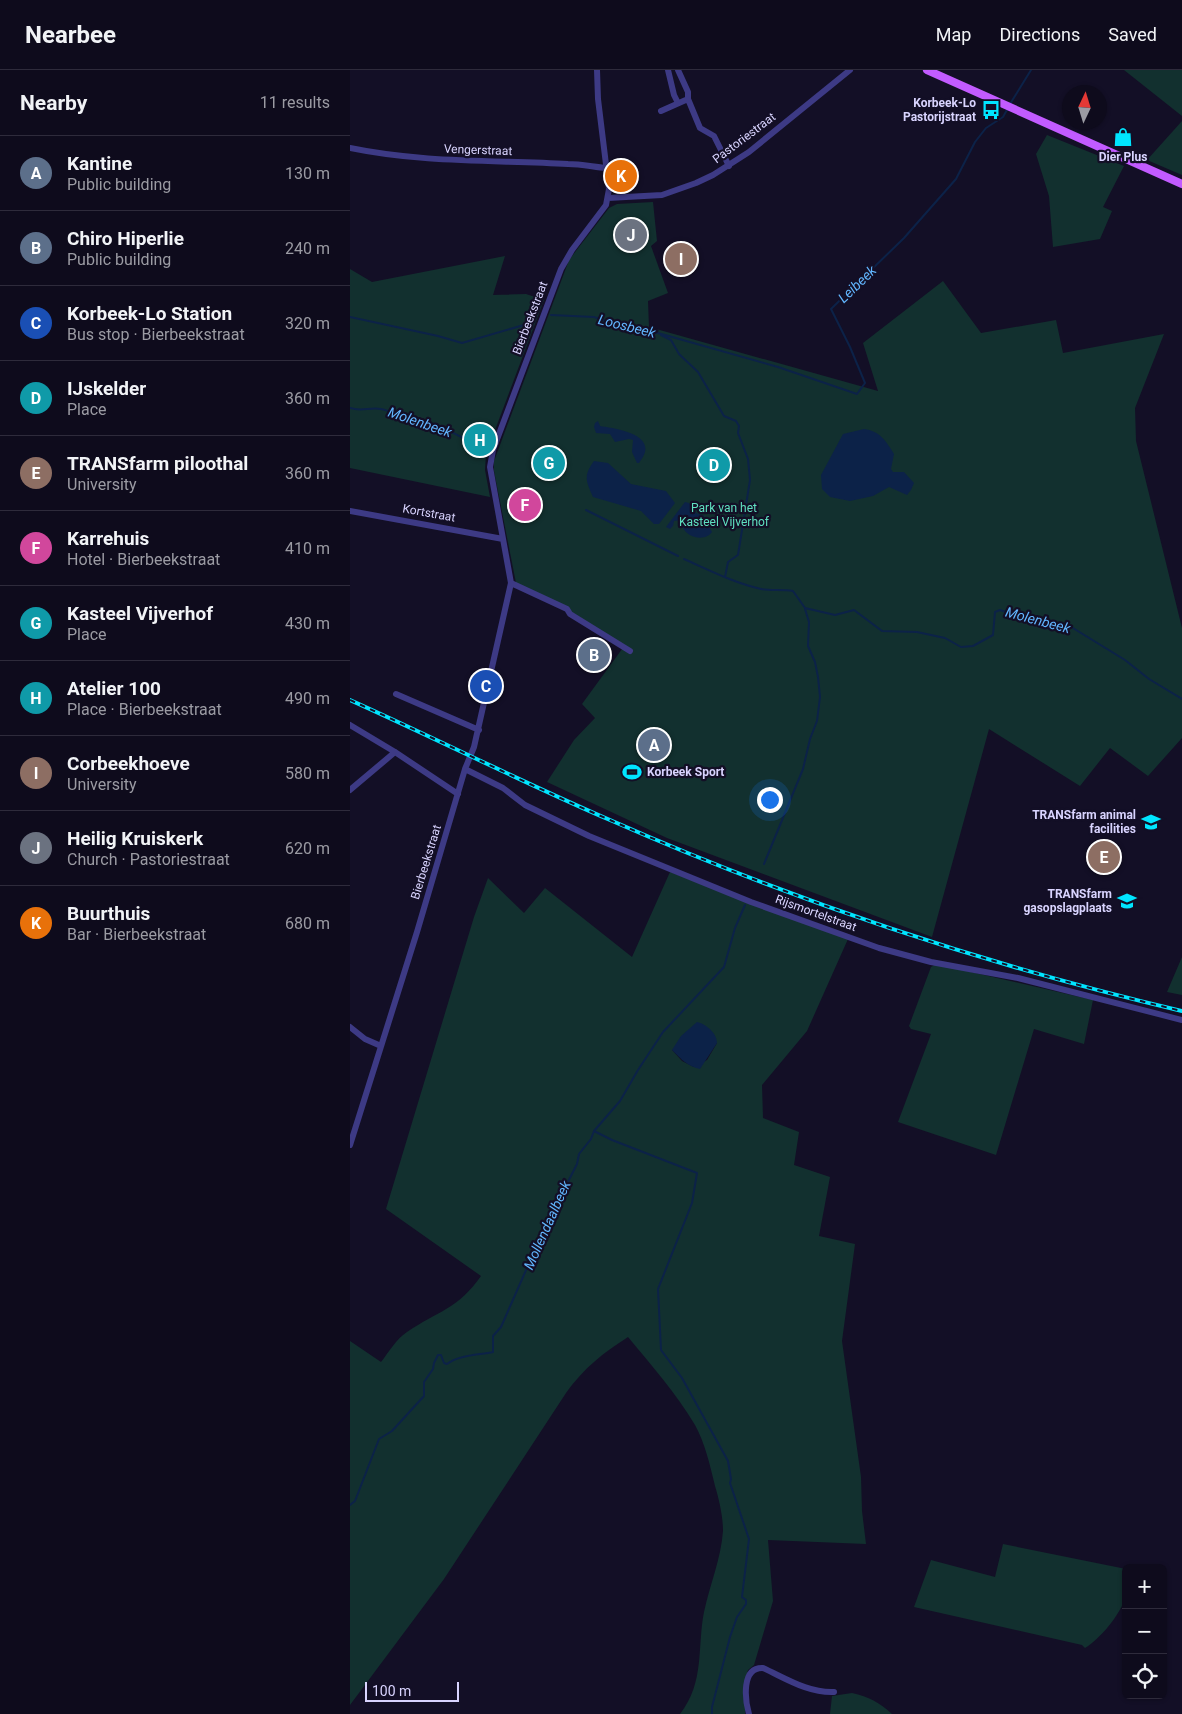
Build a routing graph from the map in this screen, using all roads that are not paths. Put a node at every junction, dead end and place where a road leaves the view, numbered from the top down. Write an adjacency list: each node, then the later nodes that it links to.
1 (597, 70): 11 (street)
2 (668, 70): 7 (street)
3 (678, 70): 6 (street)
4 (850, 70): 10 (street, Pastoriestraat)
5 (926, 70): 12 (main road)
6 (688, 99): 7 (street); 10 (street)
7 (678, 103): 8 (street)
8 (662, 112)
9 (350, 148): 11 (street, Vengerstraat)
10 (729, 166): 13 (street, Pastoriestraat)
11 (606, 168): 13 (street)
12 (1182, 184)
13 (608, 198): 15 (street, Bierbeekstraat)
14 (350, 511): 15 (street, Kortstraat)
15 (503, 539): 16 (street, Bierbeekstraat)
16 (511, 583): 17 (street); 20 (street, Bierbeekstraat)
17 (630, 651)
18 (396, 694): 20 (street)
19 (350, 725): 21 (street)
20 (479, 730): 22 (street, Bierbeekstraat)
21 (395, 752): 23 (street); 24 (street)
22 (465, 769): 24 (street, Bierbeekstraat); 25 (street, Rijsmortelstraat)
23 (350, 790)
24 (458, 794): 27 (street, Bierbeekstraat)
25 (1182, 1020)
26 (350, 1027): 27 (street)
27 (382, 1046): 28 (street, Bierbeekstraat)
28 (350, 1145)
29 (834, 1692): 30 (street)
30 (749, 1714)

